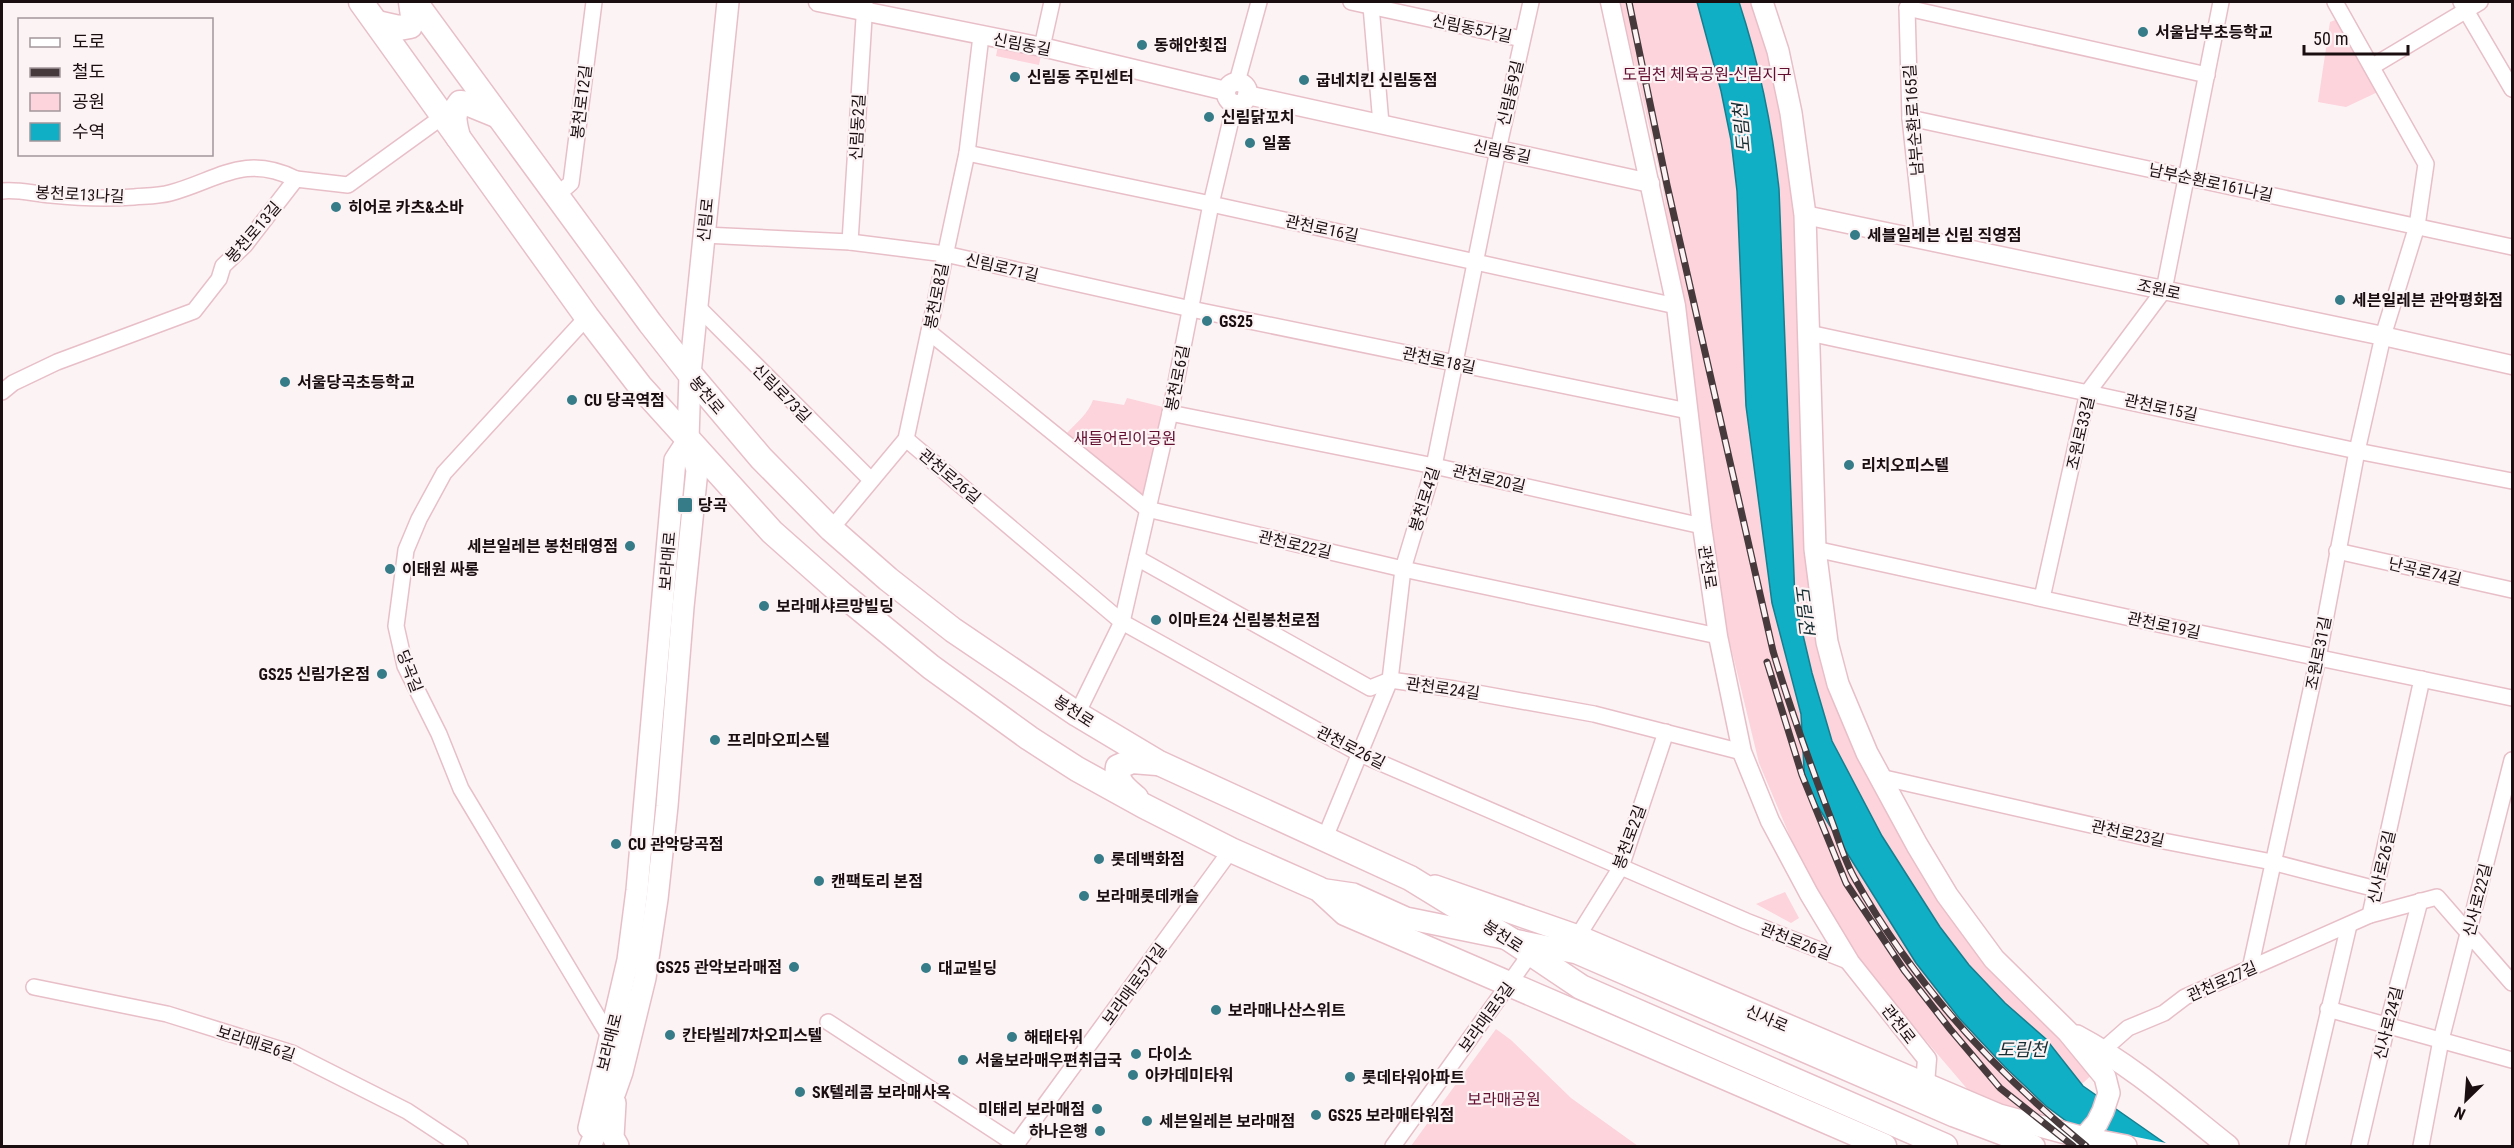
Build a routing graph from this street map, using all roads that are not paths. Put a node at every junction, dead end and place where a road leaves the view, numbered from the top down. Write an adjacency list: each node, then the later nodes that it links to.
1 (361, 2): 19 (main road)
2 (413, 2): 19 (main road); 27 (main road, 봉천로)
3 (594, 2): 38 (street, 봉천로12길)
4 (728, 2): 42 (main road, 신림로)
5 (818, 2): 18 (street, 신림동길)
6 (1052, 2): 22 (street)
7 (1259, 2): 26 (street, 봉천로6길)
8 (1351, 2): 17 (street, 신림동5가길)
9 (1531, 2): 21 (street, 신림동9길)
10 (1610, 2): 36 (street, 관천로)
11 (1762, 2): 40 (main road)
12 (2221, 2): 24 (street)
13 (2335, 2): 23 (street, 조원로31길)
14 (2480, 2): 16 (street)
15 (1909, 5): 24 (street); 29 (street, 남부순환로165길)
16 (2463, 5): 23 (street); 25 (street)
17 (1371, 6): 21 (street, 신림동5가길); 30 (street)
18 (864, 7): 20 (street, 신림동길); 44 (street, 신림동2길)
19 (377, 23): 28 (main road)
20 (981, 36): 22 (street, 신림동길); 33 (street, 봉천로8길)
21 (1522, 39): 32 (street, 신림동9길)
22 (1042, 47): 26 (street, 신림동길)
23 (2373, 66): 41 (street, 조원로31길)
24 (2207, 75): 34 (street)
25 (2512, 89)
26 (1236, 93): 30 (street, 신림동길); 39 (street, 봉천로6길)
27 (496, 115): 31 (main road); 38 (main road, 봉천로)
28 (442, 117): 31 (main road); 35 (street)
29 (1910, 118): 34 (street, 남부순환로161나길); 43 (street, 남부순환로165길)
30 (1382, 124): 32 (street, 신림동길)
31 (458, 139): 52 (main road)
32 (1498, 150): 36 (street, 신림동길); 47 (street, 봉천로4길)
33 (967, 153): 39 (street, 관천로16길); 46 (street, 봉천로8길)
34 (2188, 177): 41 (street, 남부순환로161나길); 48 (street)
35 (297, 179): 37 (street, 봉천로13나길); 59 (street, 봉천로13길)
36 (1650, 183): 50 (street, 관천로)
37 (2, 191)
38 (556, 196): 58 (main road, 봉천로)
39 (1211, 204): 47 (street, 관천로16길); 51 (street, 봉천로6길)
40 (1805, 215): 43 (street, 조원로); 54 (main road)
41 (2418, 226): 45 (street, 남부순환로161나길); 55 (street, 조원로31길)
42 (704, 235): 44 (street, 신림로71길); 49 (main road, 신림로)
43 (1923, 240): 48 (street, 조원로)
44 (850, 242): 46 (street, 신림로71길)
45 (2512, 247)
46 (945, 254): 51 (street, 신림로71길); 53 (street, 봉천로8길)
47 (1476, 261): 50 (street, 관천로16길); 56 (street, 봉천로4길)
48 (2164, 290): 55 (street, 조원로); 60 (street, 조원로33길)
49 (695, 304): 58 (main road, 신림로); 67 (street, 신림로73길)
50 (1676, 306): 61 (street, 관천로)
51 (1191, 309): 56 (street, 관천로18길); 62 (street, 봉천로6길)
52 (587, 317): 64 (main road); 115 (street, 당곡길)
53 (929, 332): 63 (street, 봉천로8길); 69 (street, 관천로22길)
54 (1809, 333): 60 (street, 관천로15길); 72 (main road)
55 (2383, 336): 57 (street, 조원로); 65 (street, 조원로31길)
56 (1455, 363): 61 (street, 관천로18길); 66 (street, 봉천로4길)
57 (2512, 365)
58 (690, 374): 64 (main road, 신림로); 71 (main road, 봉천로)
59 (2, 392)
60 (2088, 392): 65 (street, 관천로15길); 77 (street, 조원로33길)
61 (1688, 411): 70 (street, 관천로)
62 (1170, 413): 66 (street, 관천로20길); 69 (street, 봉천로6길)
63 (906, 439): 67 (street, 봉천로8길); 78 (street, 관천로26길)
64 (688, 440): 91 (main road); 115 (main road, 보라매로); 120 (main road, 보라매로)
65 (2357, 451): 68 (street, 관천로15길); 73 (street, 조원로31길)
66 (1434, 466): 70 (street, 관천로20길); 75 (street, 봉천로4길)
67 (871, 480): 71 (street, 봉천로8길)
68 (2512, 481)
69 (1147, 508): 74 (street, 봉천로6길); 75 (street, 관천로22길)
70 (1702, 526): 79 (street, 관천로)
71 (831, 529): 84 (main road, 봉천로)
72 (1815, 549): 77 (street, 관천로19길); 90 (main road)
73 (2337, 551): 76 (street, 난곡로74길); 80 (street, 조원로31길)
74 (1137, 558): 78 (street, 봉천로6길); 82 (street, 관천로24길)
75 (1403, 569): 79 (street, 관천로22길); 82 (street, 봉천로4길)
76 (2512, 590)
77 (2042, 598): 80 (street, 관천로19길)
78 (1122, 622): 84 (street, 봉천로6길); 87 (street, 관천로26길)
79 (1718, 636): 86 (street, 관천로)
80 (2318, 658): 81 (street, 관천로19길); 94 (street, 조원로31길)
81 (2422, 679): 83 (street, 관천로19길); 98 (street, 신사로26길)
82 (1390, 680): 85 (street, 관천로24길); 87 (street, 봉천로4길)
83 (2512, 698)
84 (1077, 714): 89 (main road, 봉천로)
85 (1666, 732): 86 (street, 관천로24길); 95 (street, 봉천로2길)
86 (1742, 752): 106 (street, 관천로)
87 (1360, 754): 92 (street, 봉천로4길); 95 (street, 관천로26길)
88 (2512, 760): 102 (street, 신사로22길)
89 (1159, 763): 91 (main road); 92 (main road, 봉천로)
90 (1880, 777): 94 (street, 관천로23길); 114 (main road)
91 (1144, 806): 93 (main road)
92 (1324, 840): 96 (main road, 봉천로)
93 (1231, 850): 97 (main road); 127 (street, 보라매로5가길)
94 (2272, 862): 98 (street, 관천로23길); 107 (street, 조원로31길)
95 (1621, 867): 103 (street, 봉천로2길); 106 (street, 관천로26길)
96 (1410, 878): 103 (main road, 신사로); 104 (main road, 봉천로)
97 (1319, 889): 104 (main road); 109 (main road)
98 (2376, 889): 100 (street, 신사로26길)
99 (2420, 901): 100 (street); 102 (street); 113 (street, 신사로24길)
100 (2370, 915): 101 (street, 신사로26길)
101 (2349, 925): 107 (street, 관천로27길); 111 (street)
102 (2469, 933): 108 (street); 116 (street, 신사로22길)
103 (1578, 936): 119 (main road, 신사로)
104 (1511, 940): 105 (main road, 봉천로)
105 (1534, 950): 109 (street, 보라매로5길); 121 (main road, 신사로); 130 (main road, 봉천로)
106 (1850, 962): 119 (street, 관천로)
107 (2250, 969): 117 (street, 관천로27길)
108 (2512, 983)
109 (1509, 986): 128 (street, 보라매로5길); 129 (main road)
110 (33, 987): 123 (street, 보라매로6길)
111 (2328, 1009): 113 (street); 134 (street)
112 (828, 1022): 127 (street)
113 (2387, 1026): 116 (street); 135 (street, 신사로24길)
114 (2068, 1032): 117 (main road); 122 (main road)
115 (611, 1039): 124 (main road, 보라매로)
116 (2441, 1040): 118 (street); 136 (street, 신사로22길)
117 (2103, 1050): 133 (main road)
118 (2512, 1060)
119 (1925, 1084): 121 (main road, 신사로)
120 (615, 1092): 125 (main road, 보라매로); 126 (main road)
121 (1957, 1108): 122 (main road, 신사로); 131 (main road, 신사로)
122 (2084, 1138): 132 (main road, 신사로)
123 (460, 1146)
124 (585, 1146)
125 (590, 1146)
126 (618, 1146)
127 (1017, 1146)
128 (1393, 1146)
129 (1884, 1146)
130 (1945, 1146)
131 (2034, 1146)
132 (2126, 1146)
133 (2228, 1146)
134 (2297, 1146)
135 (2360, 1146)
136 (2421, 1146)

